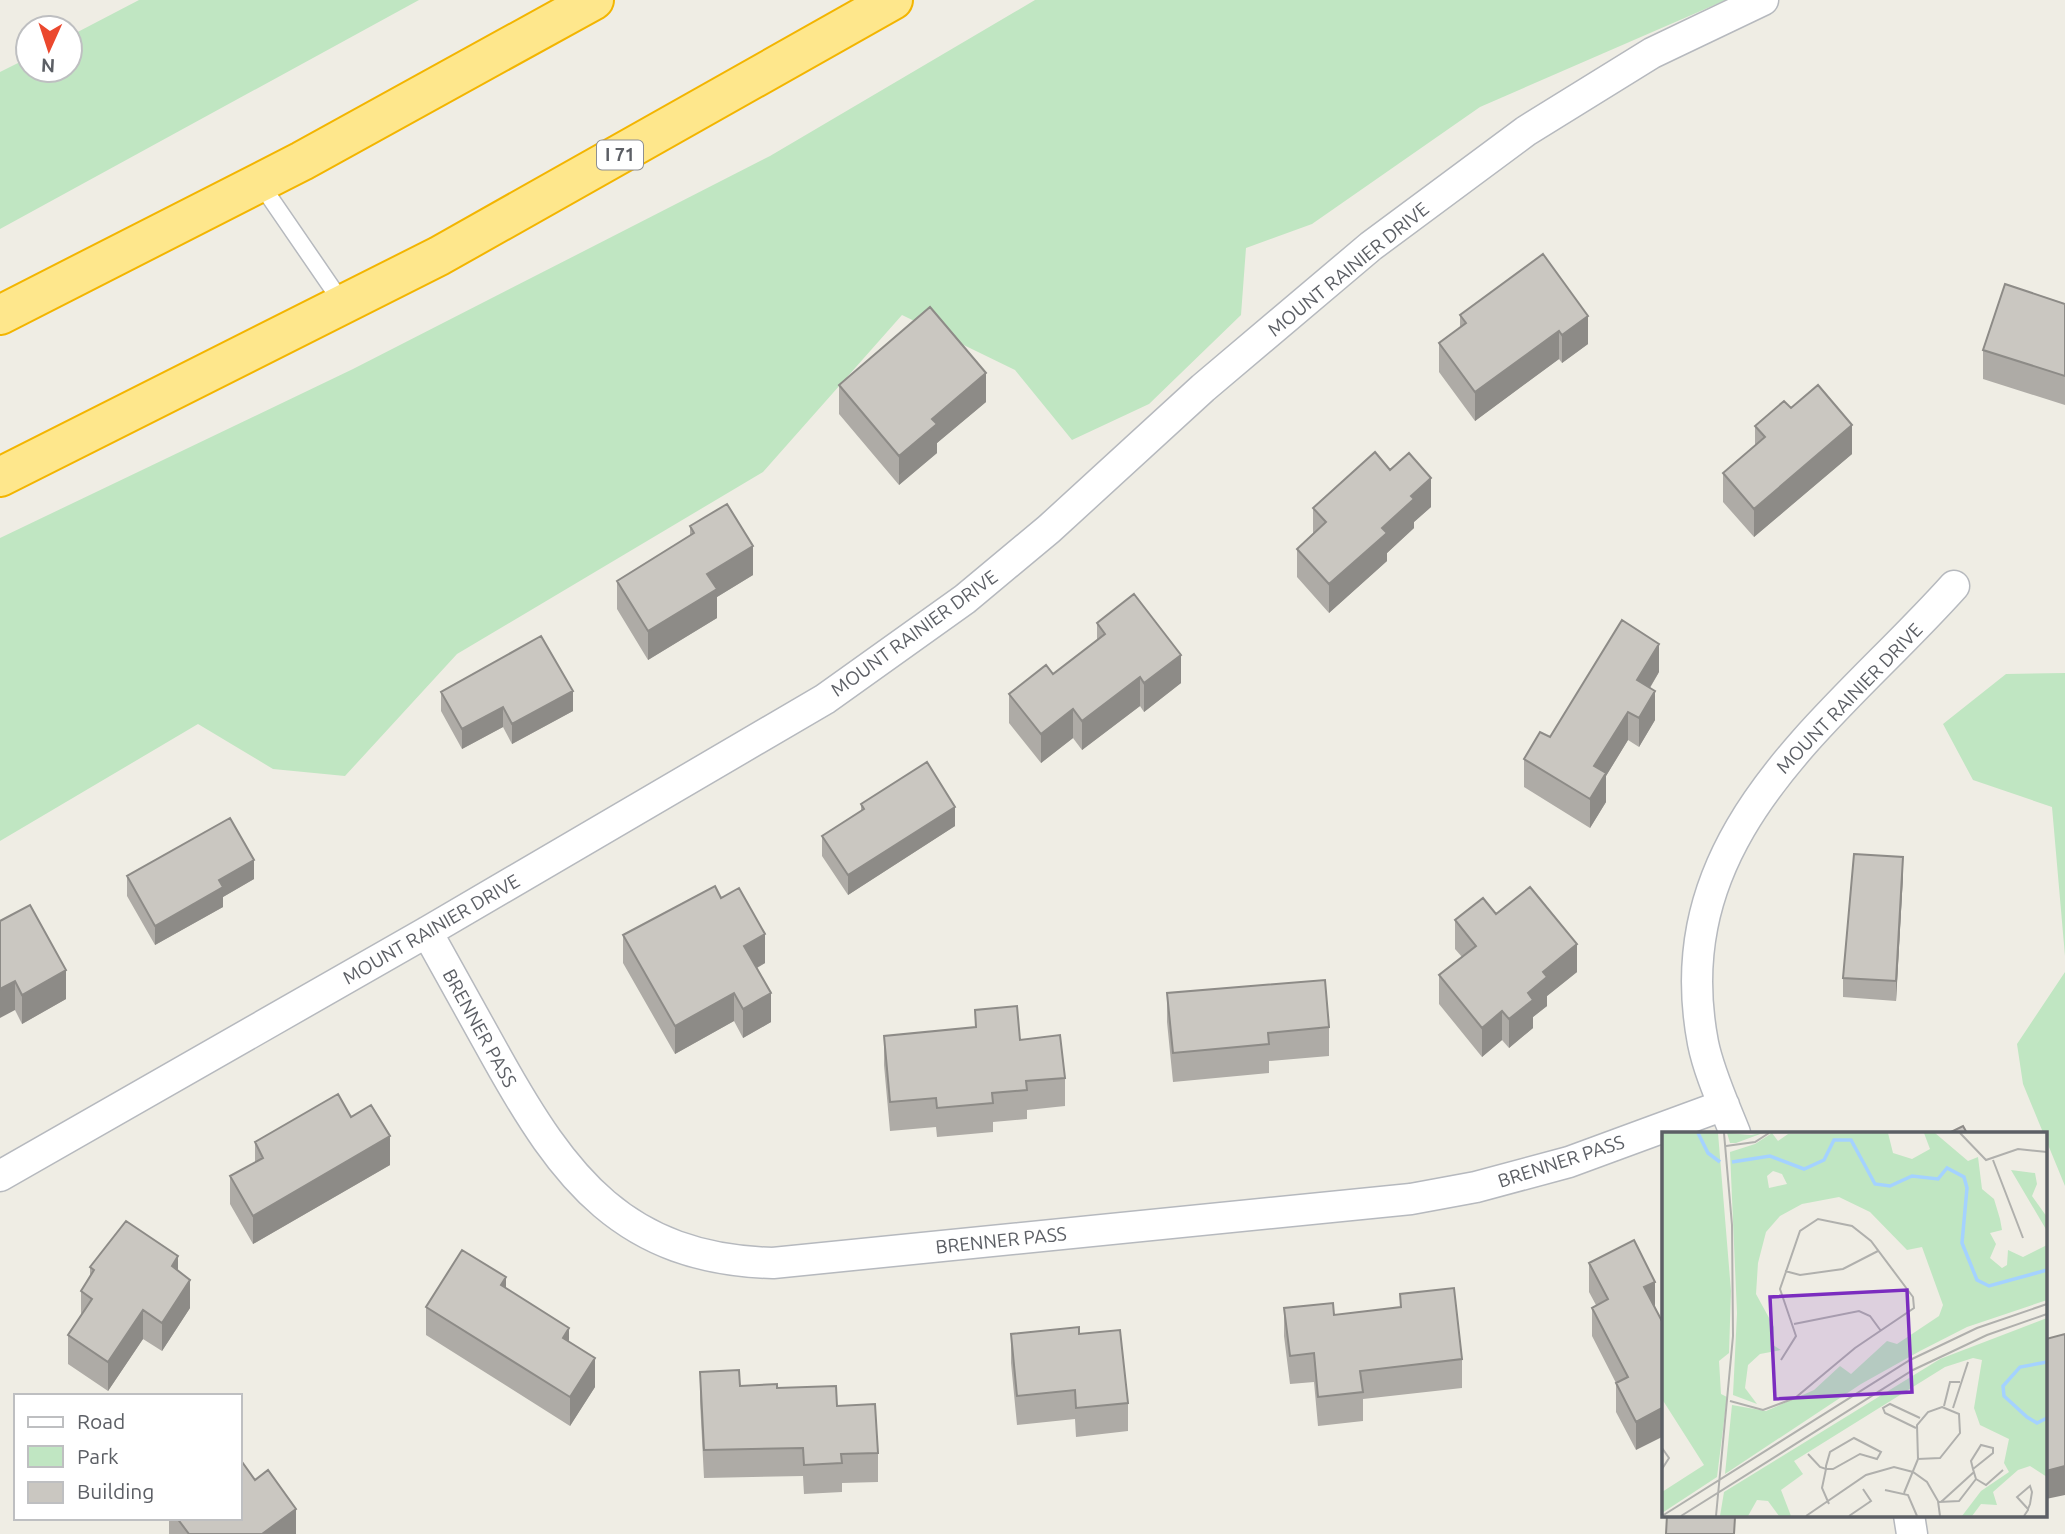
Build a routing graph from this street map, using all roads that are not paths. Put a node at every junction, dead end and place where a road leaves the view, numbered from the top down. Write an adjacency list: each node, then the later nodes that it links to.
1 (594, 0): 4 (highway)
2 (893, 0): 5 (highway, I 71)
3 (1763, 0): 9 (street, MOUNT RAINIER DRIVE)
4 (260, 183): 5 (lane); 6 (highway)
5 (343, 304): 7 (highway, I 71)
6 (0, 315)
7 (0, 478)
8 (1954, 586): 10 (street, MOUNT RAINIER DRIVE)
9 (427, 932): 10 (street, BRENNER PASS); 12 (street, MOUNT RAINIER DRIVE)
10 (1724, 1105): 11 (street, MOUNT RAINIER DRIVE)
11 (1735, 1132)
12 (0, 1176)
13 (1909, 1516): 14 (street)
14 (1912, 1534)

